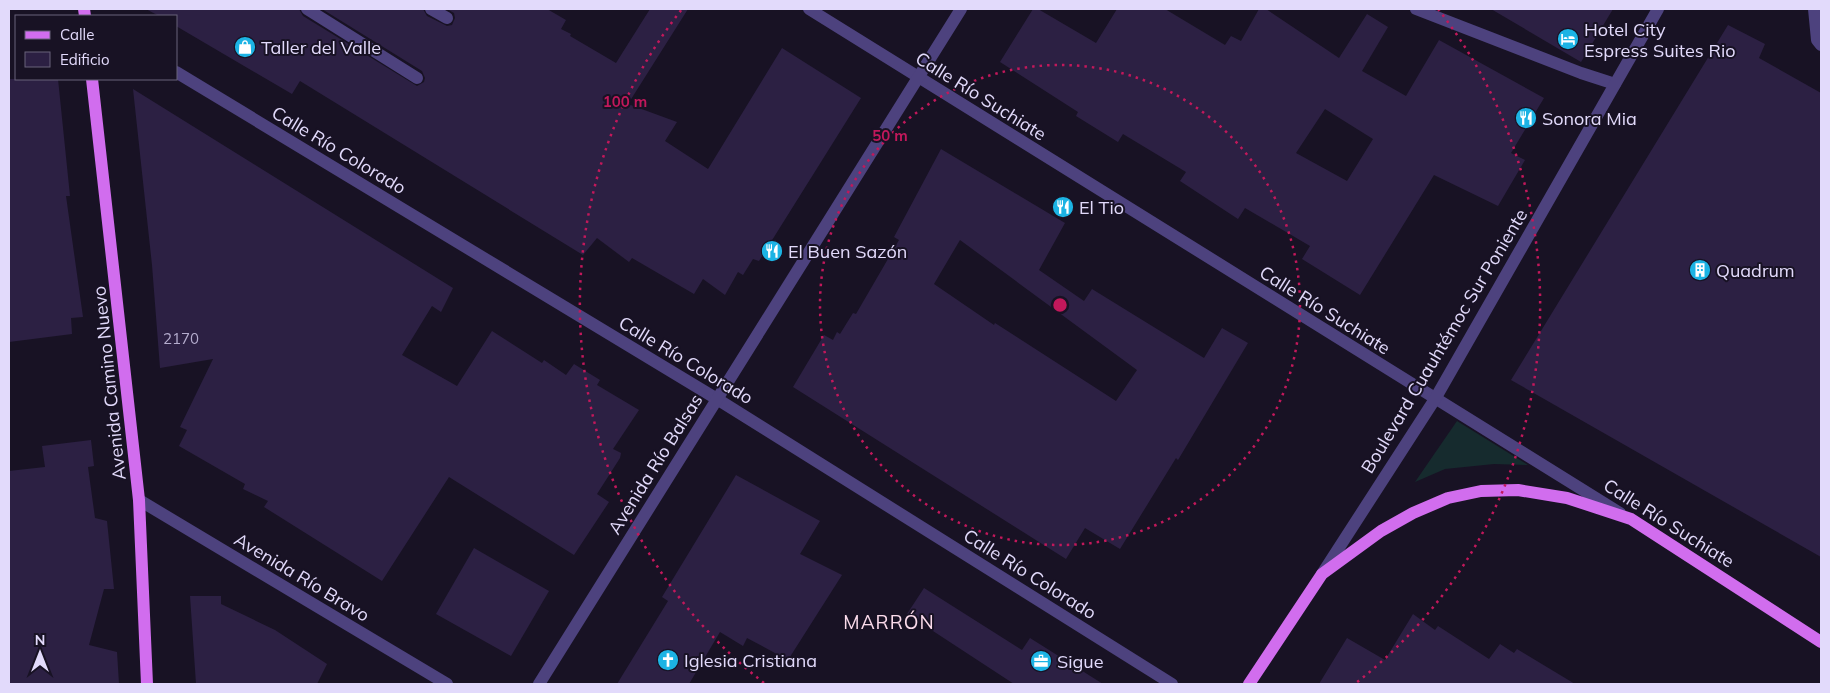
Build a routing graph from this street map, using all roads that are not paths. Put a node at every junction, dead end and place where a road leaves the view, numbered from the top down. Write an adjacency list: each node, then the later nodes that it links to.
1 (307, 9): 11 (street)
2 (431, 9): 8 (street)
3 (809, 9): 12 (street, Calle Río Suchiate)
4 (961, 9): 12 (street, Avenida Río Balsas)
5 (1416, 9): 14 (street)
6 (1658, 9): 14 (street, Boulevard Cuauhtémoc Sur Poniente)
7 (1814, 9): 9 (street)
8 (447, 18)
9 (1821, 45)
10 (178, 73): 15 (street, Calle Río Colorado)
11 (417, 78)
12 (917, 78): 15 (street, Avenida Río Balsas); 16 (street, Calle Río Suchiate)
13 (92, 80): 17 (main road, Avenida Camino Nuevo)
14 (1615, 84): 16 (street, Boulevard Cuauhtémoc Sur Poniente)
15 (717, 398): 23 (street, Avenida Río Balsas); 24 (street, Calle Río Colorado)
16 (1435, 398): 18 (street, Calle Río Suchiate); 19 (street, Boulevard Cuauhtémoc Sur Poniente)
17 (139, 500): 21 (main road, Avenida Camino Nuevo); 22 (street, Avenida Río Bravo)
18 (1631, 520): 19 (main road); 20 (main road, Calle Río Suchiate)
19 (1322, 574): 25 (main road, Boulevard Cuauhtémoc Sur Poniente)
20 (1821, 642)
21 (147, 684)
22 (446, 684)
23 (539, 684)
24 (1172, 684)
25 (1249, 684)

